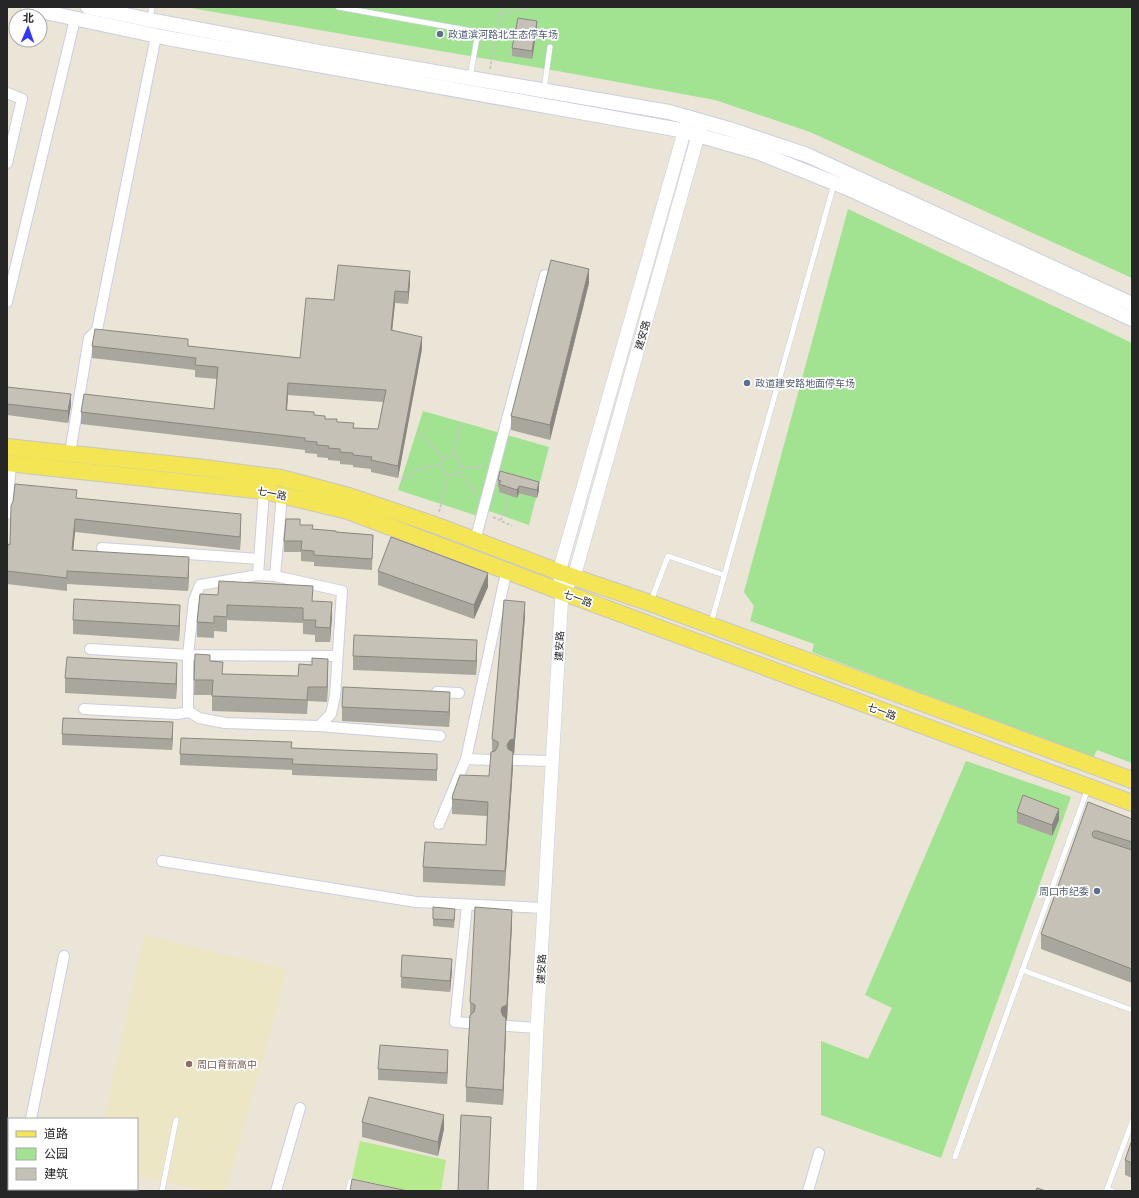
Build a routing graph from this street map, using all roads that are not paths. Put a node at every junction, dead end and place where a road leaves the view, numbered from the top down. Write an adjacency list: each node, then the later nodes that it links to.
1 (28, 7): 5 (main road)
2 (88, 7): 4 (main road)
3 (338, 7): 8 (lane)
4 (151, 14): 8 (main road)
5 (75, 19): 6 (main road); 15 (street)
6 (156, 36): 11 (main road); 19 (street)
7 (550, 47): 9 (lane)
8 (470, 78): 9 (main road)
9 (544, 91): 11 (main road)
10 (7, 93): 12 (street)
11 (693, 126): 13 (main road); 16 (main road); 29 (street, 建安路)
12 (7, 163)
13 (834, 183): 17 (main road); 31 (lane)
14 (545, 275): 24 (street)
15 (7, 302)
16 (1132, 304)
17 (1132, 319)
18 (7, 447): 19 (main road, 七一路)
19 (70, 453): 24 (main road, 七一路)
20 (9, 463): 21 (main road, 七一路); 23 (street)
21 (264, 491): 22 (main road, 七一路); 26 (street)
22 (282, 495): 30 (street); 32 (main road, 七一路)
23 (7, 514)
24 (475, 540): 29 (main road, 七一路)
25 (102, 548): 26 (street)
26 (259, 559): 28 (street)
27 (506, 573): 44 (street)
28 (258, 575): 30 (street); 36 (street)
29 (566, 575): 32 (street, 建安路); 33 (main road, 七一路)
30 (275, 576): 37 (street)
31 (724, 576): 33 (lane); 34 (lane)
32 (562, 592): 47 (street, 建安路); 49 (main road, 七一路)
33 (650, 603): 34 (main road, 七一路)
34 (710, 626): 48 (main road, 七一路)
35 (90, 649): 36 (street)
36 (188, 654): 37 (street); 41 (street)
37 (337, 656): 42 (street)
38 (428, 692): 39 (street)
39 (458, 693)
40 (84, 709): 41 (street)
41 (190, 712): 42 (street)
42 (319, 726): 43 (street)
43 (440, 736)
44 (466, 759): 45 (street); 51 (street)
45 (492, 760)
46 (513, 760): 47 (street)
47 (552, 762): 54 (street, 建安路)
48 (1132, 780)
49 (1088, 787): 50 (main road, 七一路); 56 (lane)
50 (1132, 803)
51 (439, 824)
52 (162, 861): 53 (street)
53 (467, 905): 54 (street); 58 (street)
54 (544, 908): 60 (street, 建安路)
55 (64, 956): 62 (street)
56 (1022, 970): 57 (lane); 66 (lane)
57 (1132, 1010)
58 (469, 1023)
59 (507, 1026): 60 (street)
60 (538, 1028): 71 (street, 建安路)
61 (300, 1108): 69 (street)
62 (30, 1118)
63 (176, 1120): 68 (lane)
64 (1132, 1122): 73 (lane)
65 (819, 1153): 72 (street)
66 (955, 1157)
67 (351, 1181): 70 (lane)
68 (162, 1191)
69 (276, 1191)
70 (348, 1191)
71 (530, 1191)
72 (808, 1191)
73 (1112, 1191)

